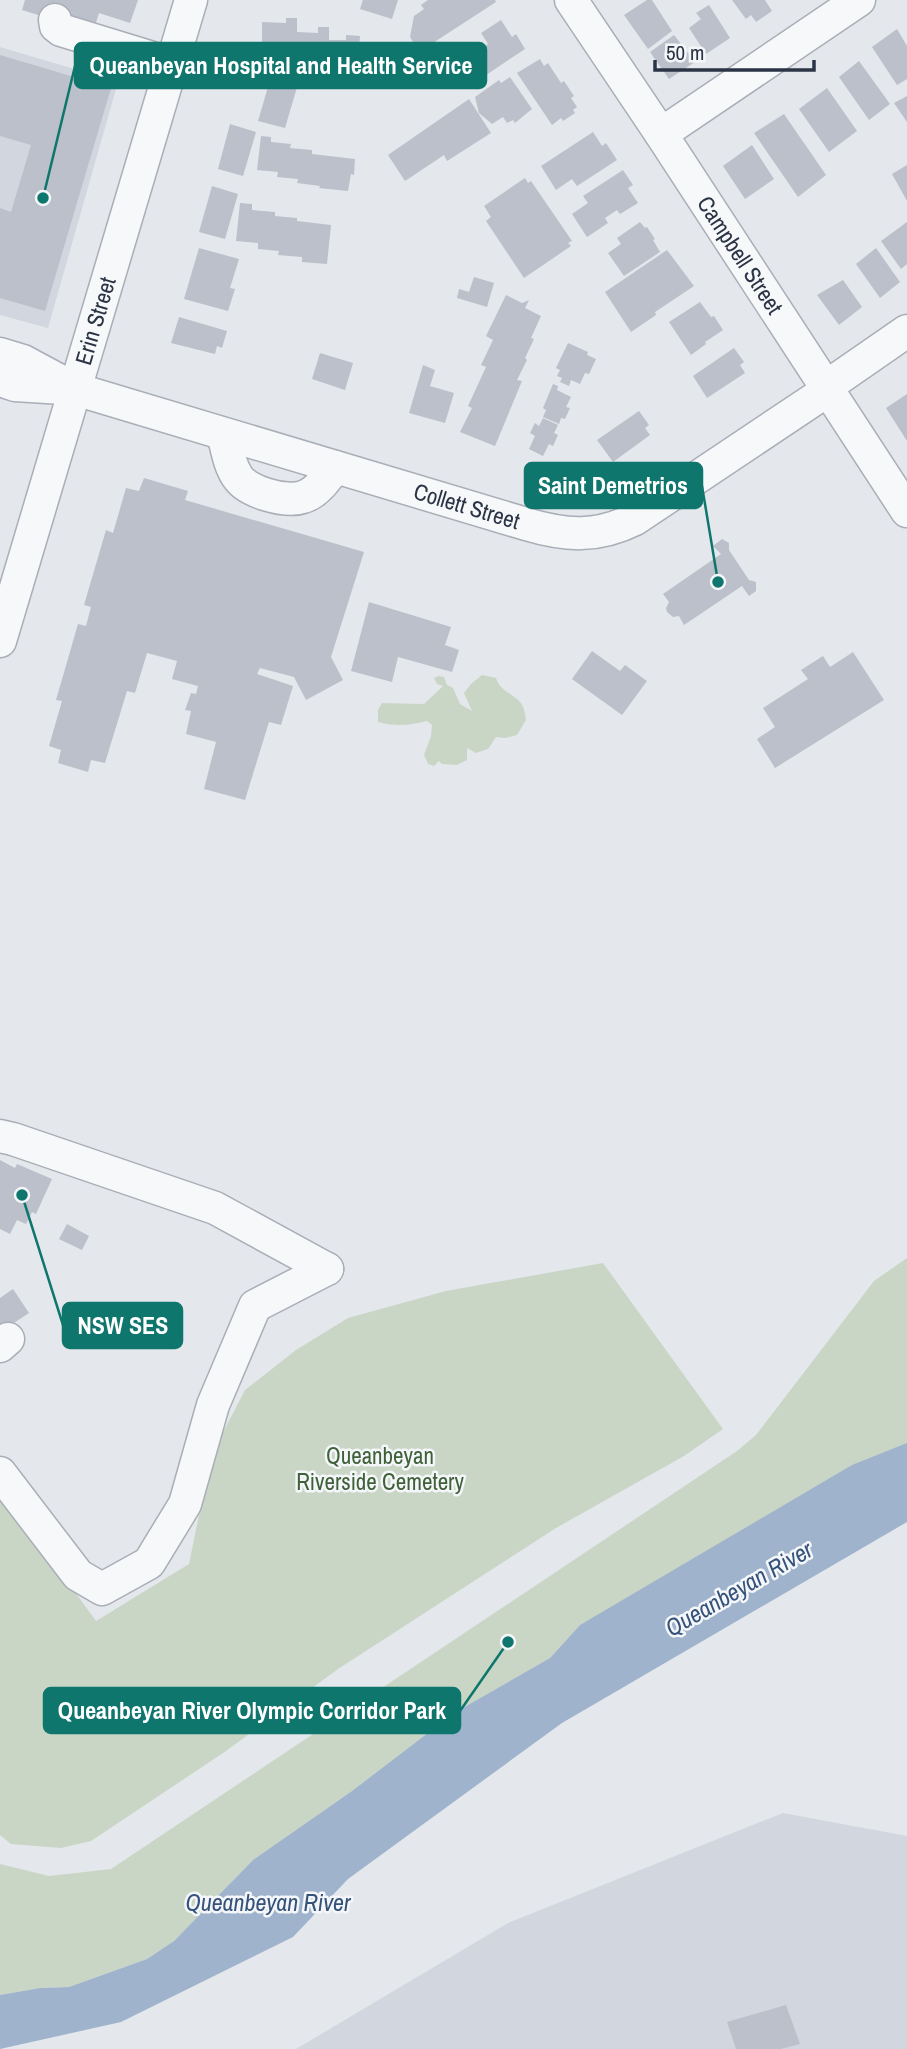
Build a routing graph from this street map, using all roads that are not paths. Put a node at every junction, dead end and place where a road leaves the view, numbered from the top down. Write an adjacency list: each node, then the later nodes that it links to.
1 (191, 0): 5 (street, Erin Street)
2 (571, 0): 6 (street, Campbell Street)
3 (859, 0): 6 (street)
4 (55, 20): 5 (street)
5 (172, 64): 11 (street, Erin Street)
6 (661, 134): 10 (street, Campbell Street)
7 (907, 331): 10 (street, Collett Street)
8 (0, 354): 11 (street, Collett Street)
9 (0, 380): 11 (street, Collett Street)
10 (827, 388): 13 (street, Collett Street); 14 (street, Campbell Street)
11 (75, 389): 12 (street, Collett Street); 15 (street, Erin Street)
12 (223, 434): 13 (street, Collett Street); 13 (street)
13 (335, 467)
14 (907, 511)
15 (0, 641)
16 (0, 1136): 17 (street)
17 (0, 1473)

